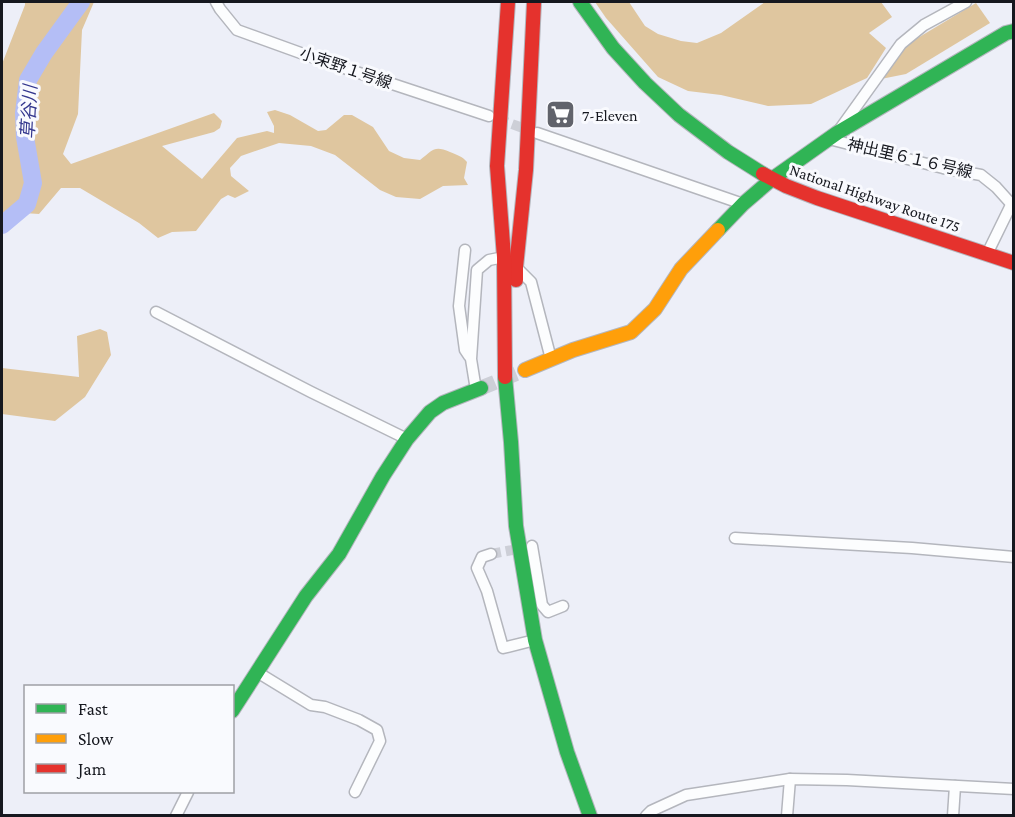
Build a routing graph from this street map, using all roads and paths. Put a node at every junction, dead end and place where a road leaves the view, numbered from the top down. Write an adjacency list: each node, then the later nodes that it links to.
1 (508, 2): 15 (main road)
2 (534, 2): 17 (main road)
3 (580, 2): 10 (main road, National Highway Route 175)
4 (966, 2): 9 (street)
5 (221, 4): 7 (street, 小束野１号線)
6 (1014, 31): 9 (main road)
7 (489, 116)
8 (537, 133): 11 (street)
9 (833, 136): 10 (main road); 12 (street, 神出里６１６号線)
10 (772, 179): 11 (main road); 14 (main road, National Highway Route 175)
11 (743, 204): 20 (main road)
12 (1012, 206): 14 (street)
13 (465, 250): 19 (street)
14 (987, 254): 16 (main road, National Highway Route 175)
15 (504, 257): 19 (street); 24 (main road)
16 (1014, 263)
17 (516, 267): 20 (street); 24 (main road)
18 (156, 312): 23 (street)
19 (471, 359): 22 (street)
20 (551, 359): 21 (main road)
21 (525, 370)
22 (479, 389): 23 (main road)
23 (407, 439): 31 (main road)
24 (511, 442): 30 (main road)
25 (735, 538): 28 (street)
26 (532, 546): 29 (street)
27 (491, 554): 30 (street)
28 (1014, 557)
29 (563, 606)
30 (535, 640): 38 (main road)
31 (257, 672): 32 (main road); 36 (street)
32 (234, 708)
33 (790, 779): 34 (street); 40 (street); 41 (street)
34 (956, 786): 35 (street); 42 (street)
35 (1014, 789)
36 (356, 792)
37 (188, 793): 39 (street)
38 (590, 815)
39 (176, 816)
40 (646, 816)
41 (787, 816)
42 (953, 816)

